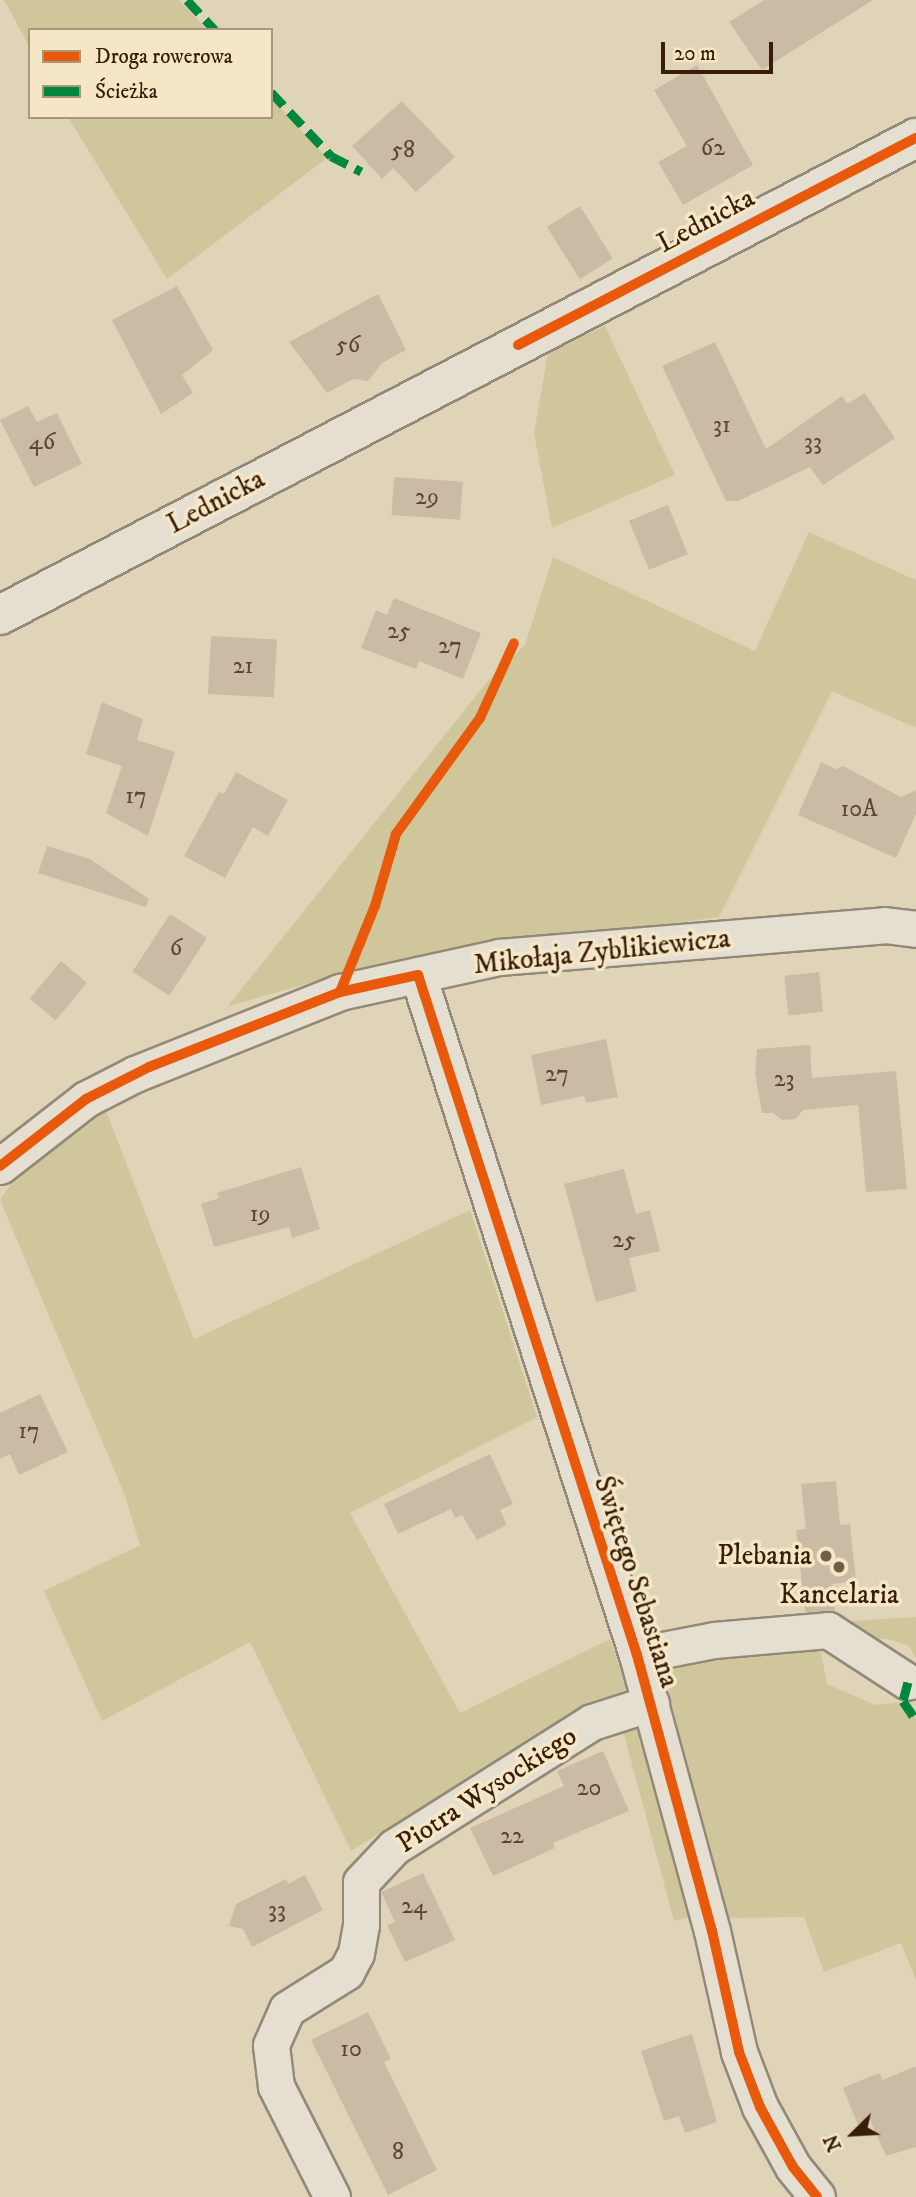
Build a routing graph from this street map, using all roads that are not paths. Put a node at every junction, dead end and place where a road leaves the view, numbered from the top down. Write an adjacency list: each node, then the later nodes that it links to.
1 (916, 138): 2 (main road, Lednicka)
2 (0, 615)
3 (916, 929): 4 (street, Mikołaja Zyblikiewicza)
4 (418, 975): 5 (street, Mikołaja Zyblikiewicza); 6 (street, Świętego Sebastiana)
5 (0, 1166)
6 (638, 1655): 7 (street); 8 (street, Świętego Sebastiana)
7 (908, 1682)
8 (651, 1703): 9 (street, Piotra Wysockiego); 10 (street, Świętego Sebastiana)
9 (332, 2197)
10 (817, 2197)

